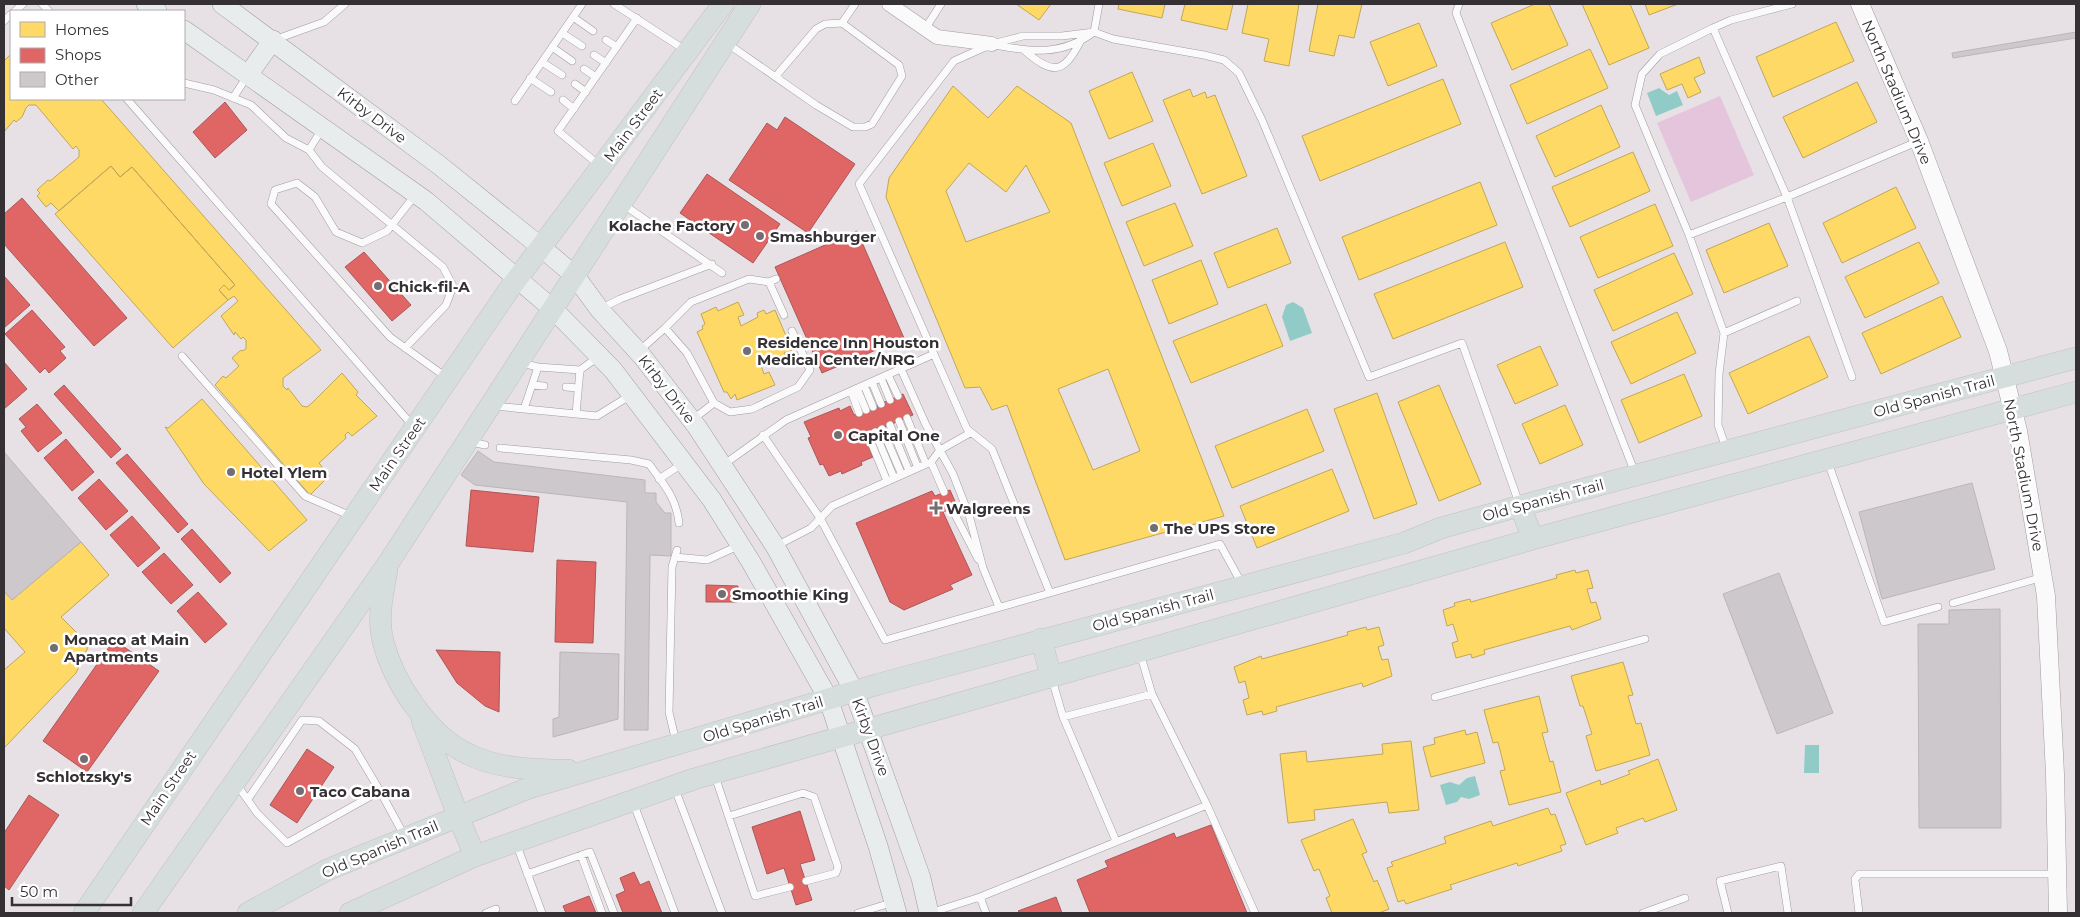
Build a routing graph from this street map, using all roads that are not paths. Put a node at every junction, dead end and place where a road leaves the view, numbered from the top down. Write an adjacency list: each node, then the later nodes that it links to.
1 (222, 4): 23 (main road, Kirby Drive)
2 (345, 4): 23 (lane)
3 (582, 4): 14 (lane)
4 (614, 4): 15 (lane)
5 (723, 4): 32 (main road, Main Street)
6 (750, 4): 25 (main road, Main Street)
7 (855, 4): 16 (lane)
8 (889, 4): 18 (street)
9 (941, 4): 18 (lane)
10 (1099, 4): 21 (lane)
11 (1459, 4): 125 (lane)
12 (1792, 4): 17 (lane)
13 (1860, 4): 53 (street, North Stadium Drive)
14 (573, 17): 20 (lane); 22 (lane)
15 (636, 18): 30 (lane); 32 (lane)
16 (842, 23): 40 (lane); 40 (lane)
17 (1713, 28): 57 (lane); 60 (lane)
18 (925, 29): 27 (street)
19 (185, 31): 38 (main road, Kirby Drive)
20 (593, 31)
21 (1094, 32): 26 (lane); 27 (lane); 130 (lane)
22 (562, 33): 28 (lane); 29 (lane)
23 (273, 40): 38 (main road); 61 (main road, Kirby Drive)
24 (606, 40): 30 (lane)
25 (726, 42): 40 (lane); 58 (main road, Main Street)
26 (1080, 42): 31 (lane); 31 (lane)
27 (992, 44): 31 (lane); 77 (lane)
28 (582, 46)
29 (552, 47): 34 (lane); 35 (lane)
30 (617, 47): 36 (lane)
31 (1024, 50)
32 (689, 52): 55 (main road, Main Street)
33 (594, 54): 36 (lane)
34 (572, 61)
35 (542, 62): 39 (lane); 42 (lane)
36 (606, 63): 41 (lane)
37 (584, 69): 41 (lane)
38 (248, 75): 47 (lane); 52 (main road, Kirby Drive)
39 (562, 75)
40 (776, 76)
41 (596, 77): 46 (lane)
42 (530, 78): 45 (lane); 50 (lane)
43 (185, 83): 47 (lane)
44 (575, 84): 46 (lane)
45 (550, 92)
46 (586, 92): 51 (lane)
47 (233, 98): 54 (lane)
48 (128, 100): 109 (lane)
49 (563, 100): 51 (lane)
50 (515, 101)
51 (574, 108): 55 (lane)
52 (323, 127): 54 (lane); 56 (main road, Kirby Drive)
53 (1919, 141): 57 (lane); 87 (street, North Stadium Drive)
54 (309, 150): 59 (lane)
55 (601, 167): 61 (main road, Main Street)
56 (416, 194): 59 (lane); 65 (main road, Kirby Drive)
57 (1787, 197): 60 (lane); 85 (lane)
58 (622, 203): 62 (lane); 64 (main road, Main Street)
59 (393, 225): 75 (lane); 75 (lane)
60 (1689, 235): 74 (lane)
61 (541, 247): 64 (main road, Kirby Drive); 65 (main road, Main Street)
62 (712, 264): 63 (lane); 70 (lane)
63 (722, 273)
64 (575, 276): 69 (main road, Main Street); 70 (main road, Kirby Drive)
65 (517, 279): 69 (main road, Kirby Drive); 88 (main road, Main Street)
66 (776, 279): 67 (lane)
67 (769, 282): 71 (lane); 72 (lane)
68 (1797, 301): 74 (lane)
69 (554, 310): 79 (main road, Kirby Drive); 81 (main road, Main Street)
70 (600, 310): 76 (main road, Kirby Drive)
71 (784, 315)
72 (665, 328): 76 (lane); 99 (lane)
73 (792, 331): 99 (lane)
74 (1724, 333): 117 (lane)
75 (405, 348): 88 (lane)
76 (638, 352): 106 (main road, Kirby Drive)
77 (934, 354): 82 (lane); 112 (lane)
78 (182, 356): 132 (lane)
79 (599, 356): 83 (lane); 96 (main road, Kirby Drive)
80 (2076, 358): 87 (main road, Old Spanish Trail)
81 (528, 365): 83 (lane); 90 (lane); 101 (main road, Main Street)
82 (901, 369): 84 (lane); 116 (lane)
83 (580, 370): 93 (lane)
84 (888, 374): 86 (lane); 97 (lane)
85 (1852, 377)
86 (881, 378): 89 (lane); 98 (lane)
87 (2005, 378): 103 (street, North Stadium Drive); 114 (main road, Old Spanish Trail)
88 (449, 379): 109 (main road, Main Street)
89 (872, 382): 94 (lane); 100 (lane)
90 (532, 385): 91 (lane); 102 (lane)
91 (544, 386)
92 (566, 387): 93 (lane)
93 (578, 388): 104 (lane)
94 (857, 388): 94 (lane); 113 (lane)
95 (2076, 392): 103 (main road)
96 (632, 395): 104 (lane); 119 (main road, Kirby Drive)
97 (898, 396)
98 (890, 400)
99 (714, 403): 106 (lane)
100 (881, 404)
101 (491, 406): 102 (lane); 141 (main road, Main Street)
102 (524, 409): 104 (lane)
103 (2013, 410): 118 (main road); 144 (street, North Stadium Drive)
104 (576, 414)
105 (907, 418): 120 (lane)
106 (692, 420): 121 (main road, Kirby Drive)
107 (899, 422): 122 (lane)
108 (890, 425): 124 (lane)
109 (415, 428): 132 (main road, Main Street)
110 (882, 428): 124 (lane)
111 (872, 433): 127 (lane)
112 (970, 433): 116 (lane); 146 (lane)
113 (763, 435): 121 (lane); 133 (lane)
114 (1768, 440): 117 (main road, Old Spanish Trail); 123 (main road)
115 (500, 448): 126 (lane)
116 (940, 450): 120 (lane); 142 (lane)
117 (1727, 450): 125 (main road, Old Spanish Trail)
118 (1827, 460): 123 (main road); 149 (lane)
119 (684, 462): 126 (lane); 128 (main road, Kirby Drive)
120 (928, 463): 122 (lane); 129 (lane)
121 (723, 466): 128 (main road); 138 (main road, Kirby Drive)
122 (918, 468): 124 (lane)
123 (1780, 472): 135 (main road)
124 (906, 473): 127 (lane)
125 (1636, 475): 130 (main road, Old Spanish Trail)
126 (659, 479): 134 (lane)
127 (890, 480): 133 (lane)
128 (698, 482): 137 (main road, Kirby Drive)
129 (944, 492)
130 (1520, 506): 135 (main road); 136 (main road, Old Spanish Trail)
131 (952, 509): 142 (lane)
132 (354, 517): 187 (main road, Main Street)
133 (820, 518): 138 (lane); 148 (lane)
134 (679, 523)
135 (1533, 539): 143 (main road)
136 (1404, 543): 143 (main road); 145 (main road, Old Spanish Trail)
137 (740, 545): 140 (lane); 158 (main road, Kirby Drive)
138 (775, 546): 155 (main road, Kirby Drive)
139 (677, 550): 140 (lane)
140 (675, 558): 163 (lane)
141 (389, 562): 159 (main road); 166 (main road, Main Street)
142 (983, 568): 148 (lane)
143 (1415, 573): 150 (main road)
144 (2043, 577): 147 (lane); 180 (street, North Stadium Drive)
145 (1244, 586): 146 (lane); 150 (main road); 151 (main road, Old Spanish Trail)
146 (1050, 593): 148 (lane)
147 (1953, 603)
148 (998, 607)
149 (1938, 607)
150 (1255, 617): 153 (main road)
151 (1041, 639): 154 (main road); 155 (main road, Old Spanish Trail)
152 (1645, 639): 157 (lane)
153 (1139, 650): 154 (main road); 156 (lane)
154 (1051, 676): 160 (lane); 161 (main road)
155 (854, 691): 158 (main road, Old Spanish Trail); 161 (main road, Kirby Drive)
156 (1152, 694): 160 (lane); 171 (lane)
157 (1435, 697)
158 (828, 698): 162 (main road, Kirby Drive); 163 (main road, Old Spanish Trail)
159 (419, 712): 164 (main road); 172 (main road)
160 (1063, 717): 176 (lane)
161 (869, 729): 162 (main road); 198 (main road, Kirby Drive)
162 (843, 736): 165 (main road); 185 (main road, Kirby Drive)
163 (677, 745): 164 (main road, Old Spanish Trail)
164 (594, 770): 172 (main road, Old Spanish Trail)
165 (714, 773): 167 (main road); 173 (lane)
166 (235, 782): 169 (lane); 188 (main road, Main Street)
167 (674, 786): 170 (main road); 196 (lane)
168 (380, 791): 169 (lane); 169 (lane); 174 (lane)
169 (248, 799)
170 (632, 800): 175 (main road); 195 (lane)
171 (1207, 805): 176 (lane); 200 (lane)
172 (457, 816): 174 (main road, Old Spanish Trail); 178 (main road)
173 (728, 816): 181 (lane); 182 (lane)
174 (405, 837): 189 (main road, Old Spanish Trail)
175 (515, 841): 178 (main road); 179 (lane)
176 (1116, 841): 183 (lane)
177 (581, 855): 179 (lane); 193 (lane); 194 (lane)
178 (475, 856): 190 (main road)
179 (527, 874): 192 (lane)
180 (2057, 874): 204 (lane); 205 (street, North Stadium Drive)
181 (806, 881)
182 (790, 887)
183 (980, 897): 198 (lane); 199 (lane)
184 (1685, 898): 201 (lane)
185 (895, 908): 197 (lane)
186 (496, 909): 191 (lane)
187 (84, 913)
188 (143, 913)
189 (248, 913)
190 (350, 913)
191 (486, 913)
192 (542, 913)
193 (602, 913)
194 (614, 913)
195 (675, 913)
196 (722, 913)
197 (858, 913)
198 (929, 913)
199 (986, 913)
200 (1255, 913)
201 (1643, 913)
202 (1728, 913): 203 (lane)
203 (1788, 913)
204 (1859, 913)
205 (2058, 913)

